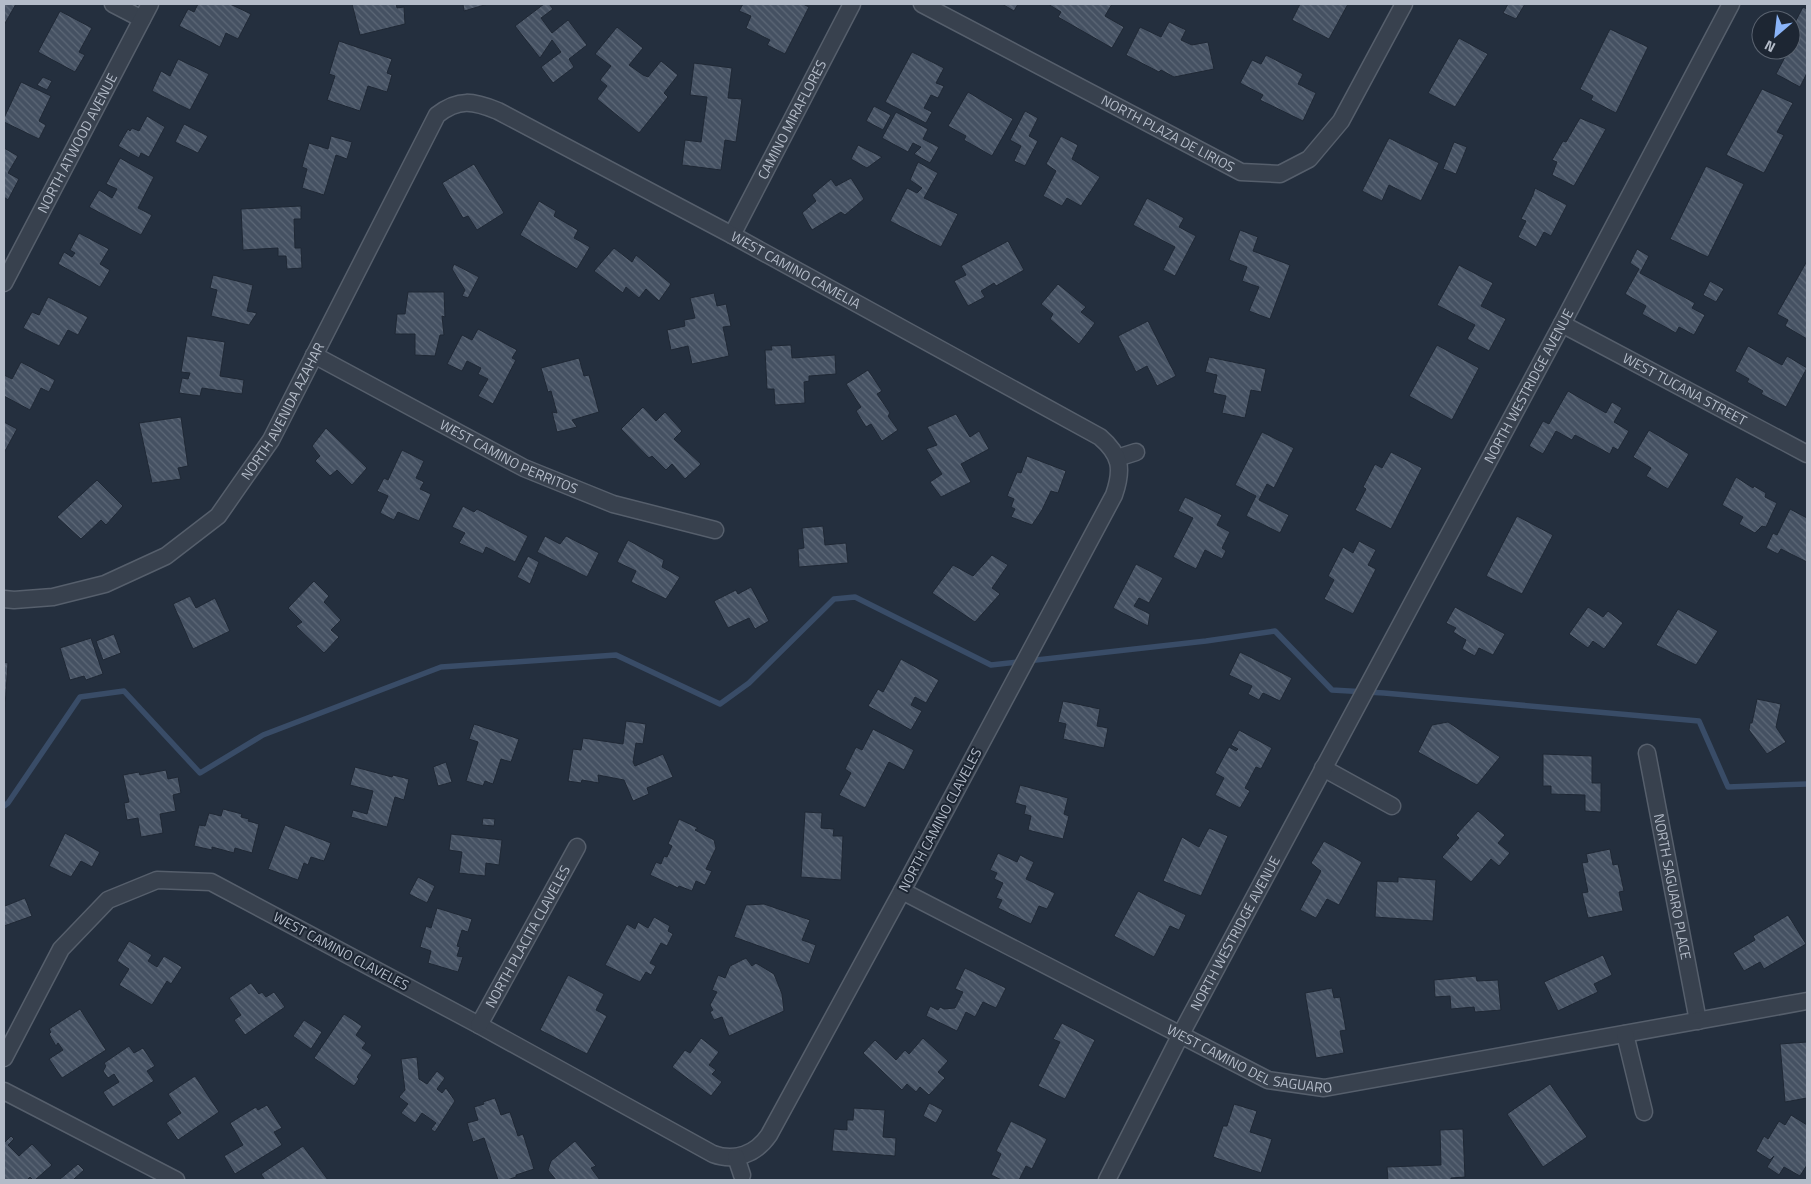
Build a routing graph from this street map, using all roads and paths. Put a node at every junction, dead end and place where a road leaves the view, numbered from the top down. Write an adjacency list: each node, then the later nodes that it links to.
1 (113, 4): 7 (street)
2 (150, 4): 7 (street, NORTH ATWOOD AVENUE)
3 (852, 4): 9 (street, CAMINO MIRAFLORES)
4 (922, 4): 5 (street, NORTH PLAZA DE LIRIOS)
5 (1404, 4)
6 (1731, 4): 11 (street, NORTH WESTRIDGE AVENUE)
7 (142, 19): 10 (street, NORTH ATWOOD AVENUE)
8 (455, 100): 9 (street, WEST CAMINO CAMELIA); 12 (street, NORTH AVENIDA AZAHAR)
9 (732, 236): 15 (street, WEST CAMINO CAMELIA)
10 (4, 283)
11 (1562, 324): 14 (street, WEST TUCANA STREET); 19 (street, NORTH WESTRIDGE AVENUE)
12 (314, 355): 16 (street, WEST CAMINO PERRITOS); 17 (street, NORTH AVENIDA AZAHAR)
13 (1136, 452): 15 (street)
14 (1807, 454)
15 (1118, 460): 22 (street, NORTH CAMINO CLAVELES)
16 (715, 530)
17 (4, 599)
18 (1647, 753): 24 (street, NORTH SAGUARO PLACE)
19 (1323, 768): 20 (street); 26 (street, NORTH WESTRIDGE AVENUE)
20 (1392, 806)
21 (577, 847): 25 (street, NORTH PLACITA CLAVELES)
22 (902, 891): 26 (street, WEST CAMINO DEL SAGUARO); 31 (street, NORTH CAMINO CLAVELES)
23 (1807, 1001): 24 (street, WEST CAMINO DEL SAGUARO)
24 (1698, 1021): 27 (street, WEST CAMINO DEL SAGUARO)
25 (479, 1025): 28 (street, WEST CAMINO CLAVELES); 31 (street, WEST CAMINO CLAVELES)
26 (1181, 1034): 27 (street, WEST CAMINO DEL SAGUARO); 34 (street, NORTH WESTRIDGE AVENUE)
27 (1625, 1034): 30 (street)
28 (4, 1058)
29 (4, 1091): 33 (street)
30 (1644, 1112)
31 (734, 1157): 32 (street)
32 (742, 1175)
33 (176, 1180)
34 (1107, 1180)

